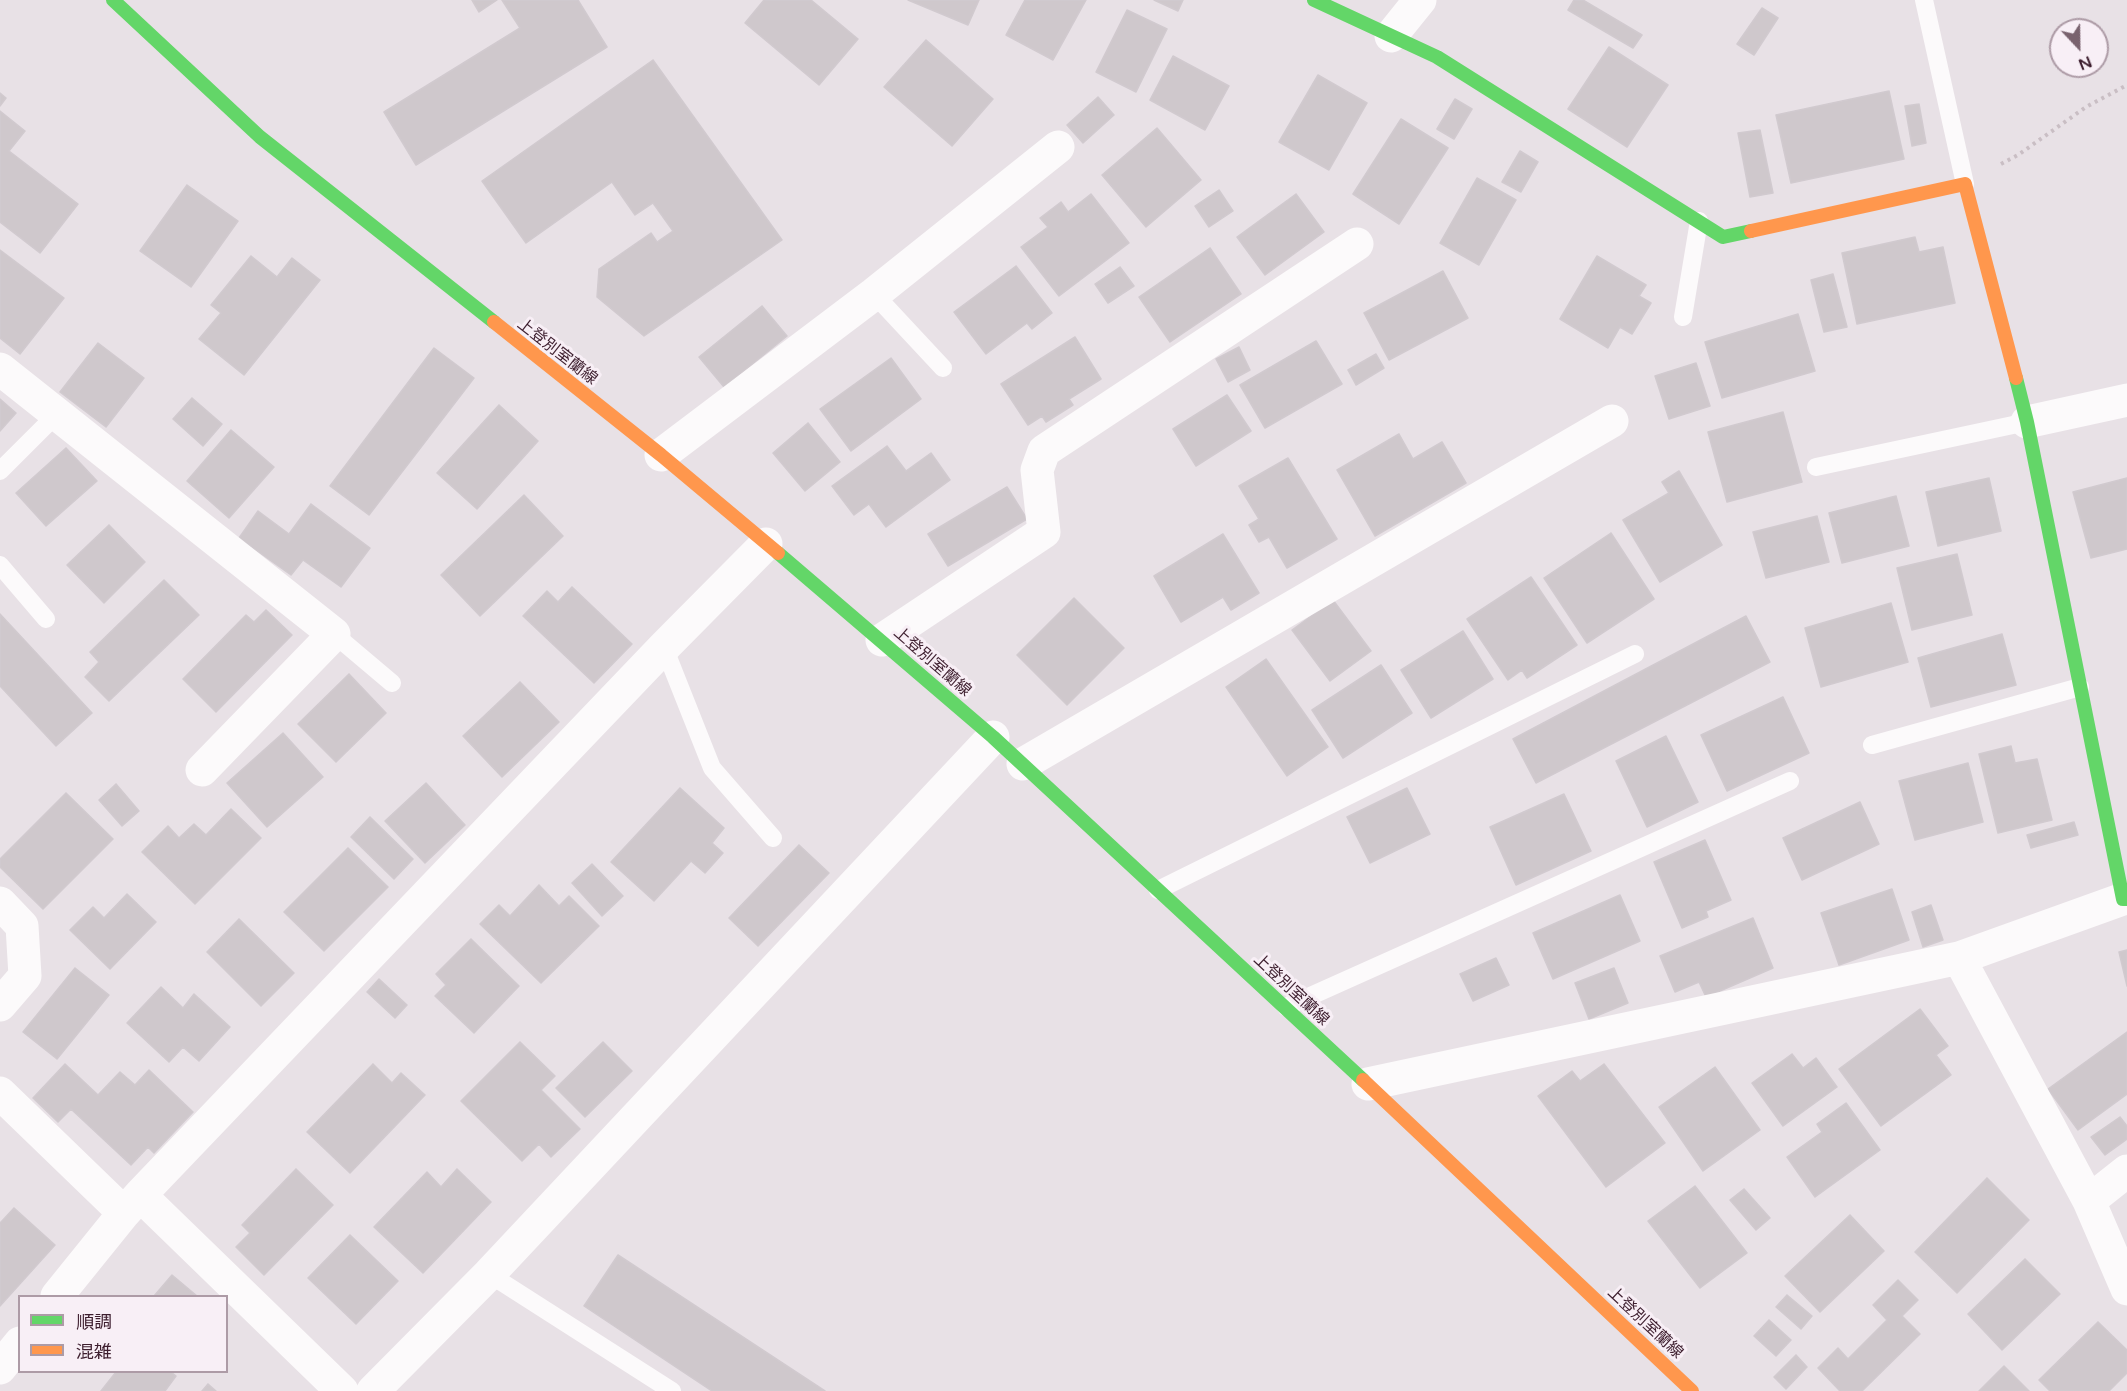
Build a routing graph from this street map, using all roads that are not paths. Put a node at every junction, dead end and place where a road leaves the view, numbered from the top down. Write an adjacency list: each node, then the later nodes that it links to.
1 (113, 0): 18 (main road, 上登別室蘭線)
2 (1314, 0): 5 (main road)
3 (1420, 0): 5 (street)
4 (1924, 0): 7 (lane)
5 (1391, 36): 8 (main road)
6 (1058, 147): 10 (street)
7 (1965, 183): 8 (main road); 17 (main road)
8 (1699, 221): 11 (lane)
9 (1357, 244): 25 (street)
10 (874, 294): 12 (lane); 18 (street)
11 (1683, 317)
12 (943, 368)
13 (0, 369): 15 (street)
14 (2127, 400): 17 (street)
15 (58, 413): 20 (lane); 24 (street)
16 (1612, 422): 32 (street)
17 (2027, 422): 19 (lane); 29 (main road)
18 (661, 455): 21 (main road, 上登別室蘭線)
19 (1816, 467)
20 (0, 471)
21 (766, 544): 25 (main road, 上登別室蘭線); 26 (street)
22 (0, 565): 23 (lane)
23 (46, 619)
24 (334, 634): 28 (lane); 33 (street)
25 (882, 640): 30 (main road, 上登別室蘭線)
26 (664, 647): 35 (lane); 46 (street)
27 (1635, 654): 36 (lane)
28 (392, 683)
29 (2080, 687): 31 (lane); 37 (main road)
30 (993, 736): 32 (main road, 上登別室蘭線); 47 (street)
31 (1872, 745)
32 (1023, 764): 36 (main road, 上登別室蘭線)
33 (202, 770)
34 (1790, 781): 41 (lane)
35 (773, 838)
36 (1158, 890): 41 (main road, 上登別室蘭線)
37 (2125, 899): 39 (street)
38 (0, 903): 40 (street)
39 (1959, 958): 42 (street); 45 (street)
40 (0, 1005)
41 (1287, 1007): 42 (main road, 上登別室蘭線)
42 (1368, 1084): 55 (main road, 上登別室蘭線)
43 (0, 1094): 46 (street)
44 (2127, 1171): 45 (street)
45 (2089, 1201): 48 (street)
46 (132, 1204): 49 (street); 52 (street)
47 (489, 1274): 53 (street); 54 (lane)
48 (2127, 1289)
49 (58, 1295)
50 (18, 1346): 51 (street)
51 (0, 1368)
52 (342, 1391)
53 (373, 1391)
54 (672, 1391)
55 (1692, 1391)

